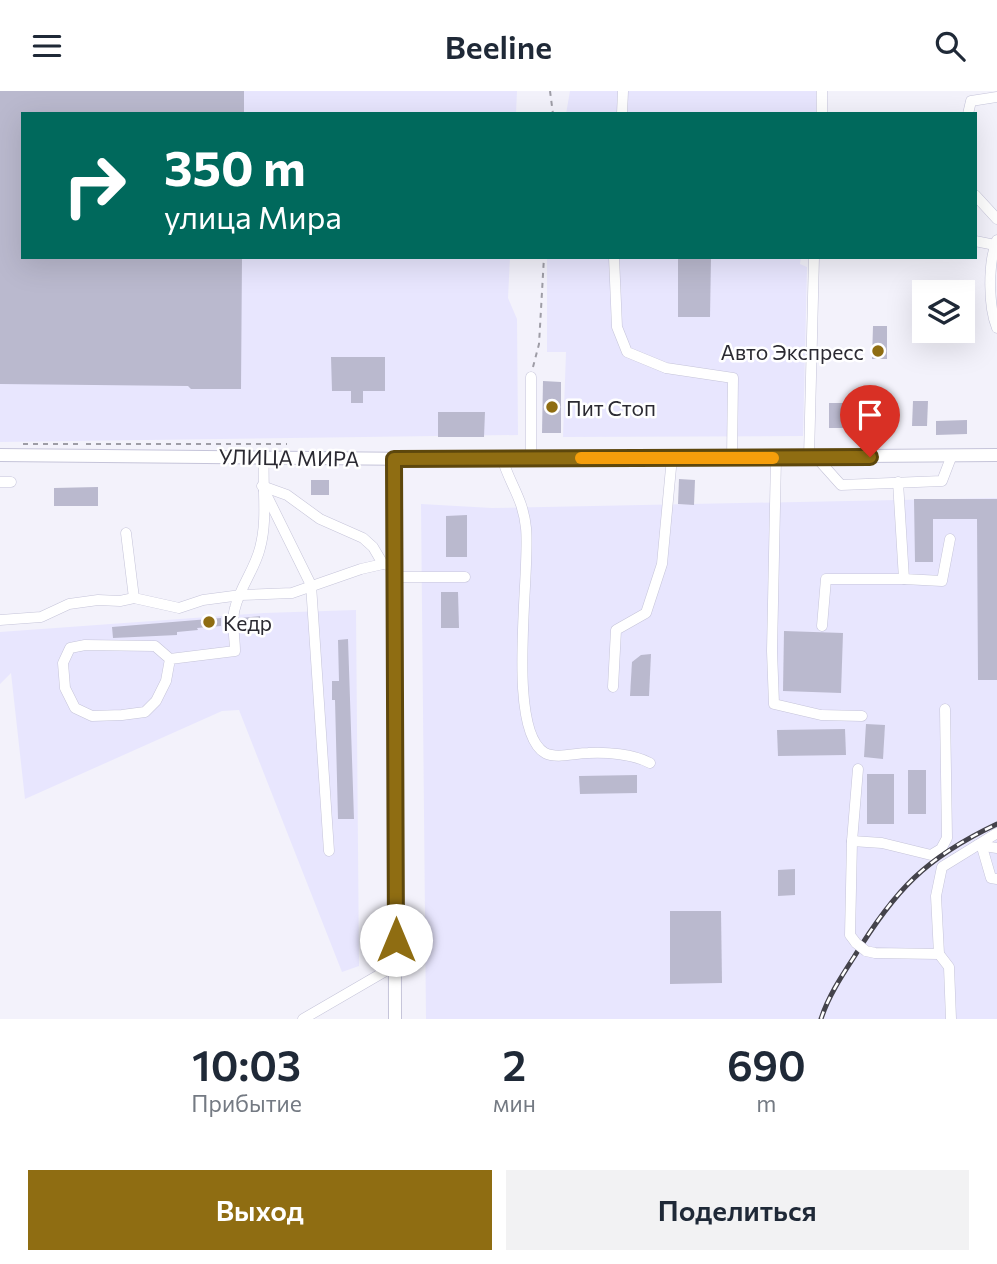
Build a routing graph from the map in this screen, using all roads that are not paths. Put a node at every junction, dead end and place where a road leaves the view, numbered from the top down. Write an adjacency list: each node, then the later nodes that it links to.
1 (623, 91): 4 (lane)
2 (822, 91): 5 (lane)
3 (997, 97): 6 (lane)
4 (622, 112)
5 (823, 112)
6 (968, 112)
7 (977, 197): 8 (lane)
8 (997, 219)
9 (977, 241): 10 (lane)
10 (996, 242): 13 (lane)
11 (614, 259): 23 (lane)
12 (814, 259): 20 (lane)
13 (997, 328)
14 (531, 377): 22 (lane)
15 (0, 455): 18 (main road, УЛИЦА МИРА)
16 (997, 455): 17 (main road, УЛИЦА МИРА)
17 (952, 456): 20 (main road, УЛИЦА МИРА); 26 (lane)
18 (264, 457): 25 (main road, УЛИЦА МИРА); 27 (lane)
19 (672, 457): 22 (main road, УЛИЦА МИРА); 23 (main road, УЛИЦА МИРА); 39 (lane)
20 (812, 457): 24 (main road, УЛИЦА МИРА); 26 (lane)
21 (502, 458): 22 (main road, УЛИЦА МИРА); 25 (main road, УЛИЦА МИРА); 42 (lane)
22 (531, 458)
23 (732, 458): 24 (main road, УЛИЦА МИРА)
24 (776, 458): 41 (lane)
25 (394, 459): 30 (main road)
26 (898, 482): 32 (lane)
27 (262, 487): 30 (lane); 33 (lane); 34 (lane)
28 (126, 533): 35 (lane)
29 (950, 539): 32 (lane)
30 (391, 569): 31 (lane); 33 (lane); 51 (main road)
31 (465, 577)
32 (904, 579): 37 (lane)
33 (311, 585): 34 (lane); 48 (lane)
34 (241, 595): 35 (lane); 38 (lane)
35 (134, 598): 36 (lane)
36 (0, 620)
37 (822, 626)
38 (170, 659): 38 (lane)
39 (613, 687)
40 (946, 709): 45 (lane)
41 (862, 716)
42 (650, 763)
43 (858, 769): 45 (lane)
44 (997, 833): 46 (lane)
45 (852, 841): 50 (lane, bridge)
46 (980, 846): 47 (lane); 49 (lane); 50 (lane)
47 (997, 848)
48 (329, 851)
49 (997, 879)
50 (939, 954): 54 (lane)
51 (396, 965): 52 (lane); 53 (main road)
52 (303, 1019)
53 (395, 1019)
54 (951, 1019)

